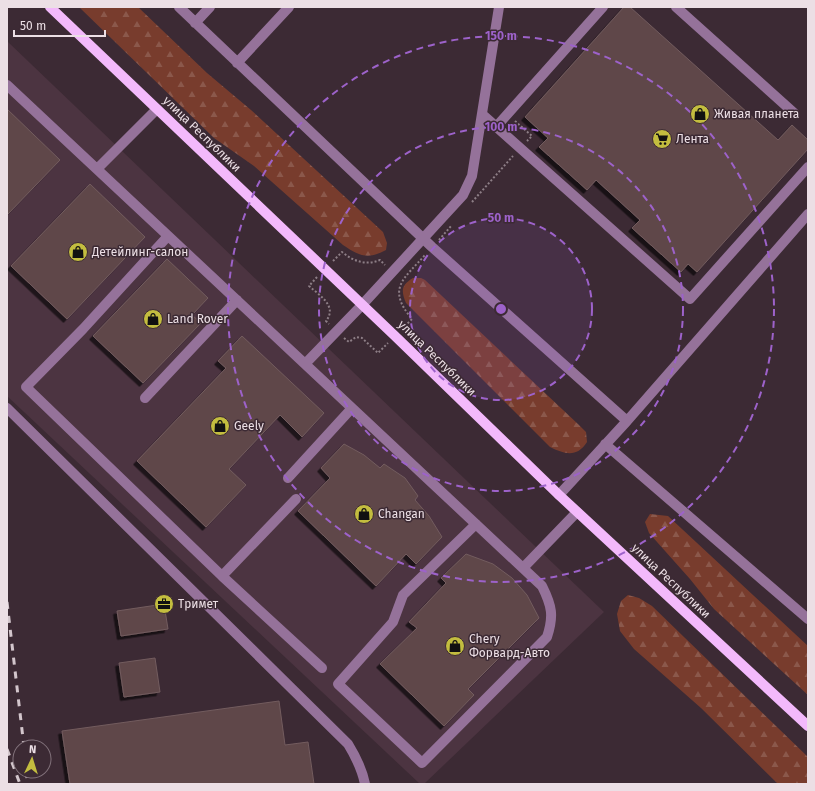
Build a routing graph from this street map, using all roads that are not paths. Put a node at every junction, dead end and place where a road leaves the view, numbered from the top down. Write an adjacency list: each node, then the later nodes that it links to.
1 (50, 7): 11 (main road, улица Республики)
2 (179, 7): 8 (lane)
3 (210, 7): 8 (lane)
4 (289, 7): 9 (lane)
5 (499, 7): 13 (lane)
6 (603, 7): 14 (lane)
7 (676, 7): 12 (lane)
8 (195, 22): 9 (lane)
9 (237, 63): 19 (lane)
10 (7, 85): 16 (lane)
11 (157, 109): 16 (lane); 21 (main road, улица Республики)
12 (794, 113)
13 (482, 115): 14 (lane); 19 (lane)
14 (496, 127): 15 (lane)
15 (808, 167)
16 (97, 169): 18 (lane)
17 (808, 214): 26 (lane)
18 (168, 236): 20 (lane); 34 (lane)
19 (424, 239): 21 (lane); 26 (lane)
20 (237, 300): 22 (lane); 23 (lane)
21 (362, 305): 22 (lane); 29 (main road, улица Республики)
22 (305, 364): 25 (lane)
23 (146, 398)
24 (7, 408): 38 (lane)
25 (352, 408): 28 (lane); 32 (lane)
26 (627, 421): 27 (lane)
27 (605, 444): 29 (lane); 35 (lane)
28 (288, 478)
29 (559, 495): 31 (main road, улица Республики)
30 (296, 499): 34 (lane)
31 (577, 512): 33 (lane); 37 (main road, улица Республики)
32 (476, 524): 33 (lane); 33 (lane)
33 (523, 568)
34 (222, 576): 36 (lane)
35 (808, 619)
36 (322, 668)
37 (808, 726)
38 (365, 784)

